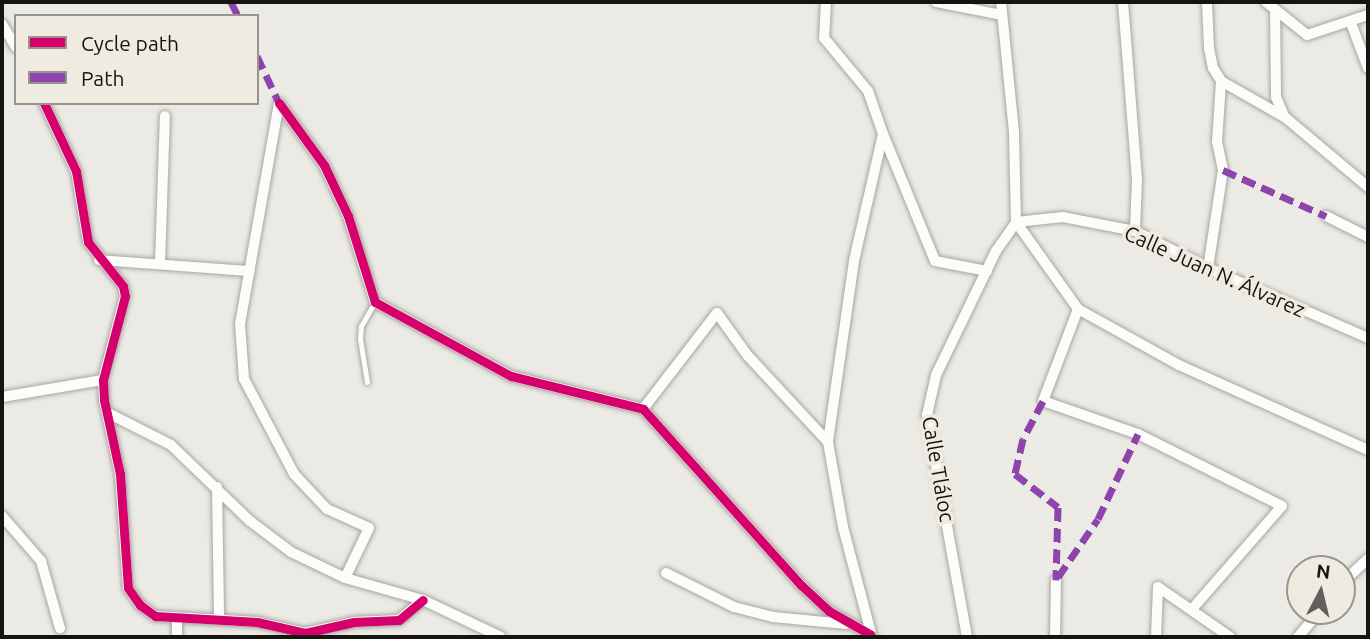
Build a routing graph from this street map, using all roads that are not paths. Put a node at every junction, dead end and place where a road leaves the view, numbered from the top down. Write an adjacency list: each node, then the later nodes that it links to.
1 (826, 2): 19 (street)
2 (936, 2): 9 (street)
3 (981, 2): 9 (street)
4 (1001, 2): 9 (street)
5 (1123, 2): 23 (street)
6 (1207, 2): 15 (street)
7 (1266, 2): 8 (street)
8 (1275, 10): 11 (street); 18 (street)
9 (997, 15): 22 (street)
10 (1368, 15): 11 (street)
11 (1350, 23): 14 (street)
12 (2, 24): 13 (street)
13 (14, 44)
14 (1368, 68)
15 (1221, 81): 18 (street); 27 (street)
16 (45, 105): 25 (street)
17 (166, 116): 26 (street)
18 (1286, 118): 20 (street)
19 (883, 134): 29 (street); 38 (street)
20 (1368, 187)
21 (1326, 216): 24 (street)
22 (1016, 222): 23 (street, Calle Juan N. Álvarez); 29 (street, Calle Tláloc); 31 (street)
23 (1135, 231): 27 (street, Calle Juan N. Álvarez)
24 (1368, 237)
25 (99, 260): 26 (street); 33 (street)
26 (160, 264): 28 (street)
27 (1208, 268): 32 (street, Calle Juan N. Álvarez)
28 (250, 271): 30 (street); 43 (street)
29 (986, 271): 55 (street, Calle Tláloc)
30 (375, 302): 34 (lane); 36 (street)
31 (1078, 309): 39 (street); 46 (street)
32 (1368, 338)
33 (103, 380): 35 (street); 37 (street)
34 (367, 382)
35 (2, 397)
36 (643, 409): 38 (street); 49 (street)
37 (110, 414): 40 (street); 48 (street)
38 (828, 442): 52 (street)
39 (1368, 450)
40 (217, 487): 43 (street); 47 (street)
41 (2, 516): 50 (street)
42 (666, 573): 49 (street)
43 (345, 578): 45 (street)
44 (1056, 580): 56 (street)
45 (424, 600): 51 (street); 54 (street)
46 (1193, 608): 57 (street); 58 (street)
47 (219, 618): 48 (street); 51 (street)
48 (177, 619): 53 (street)
49 (848, 624): 52 (street)
50 (60, 628)
51 (309, 635)
52 (871, 636)
53 (177, 637)
54 (501, 637)
55 (967, 637)
56 (1055, 637)
57 (1156, 637)
58 (1230, 637)

